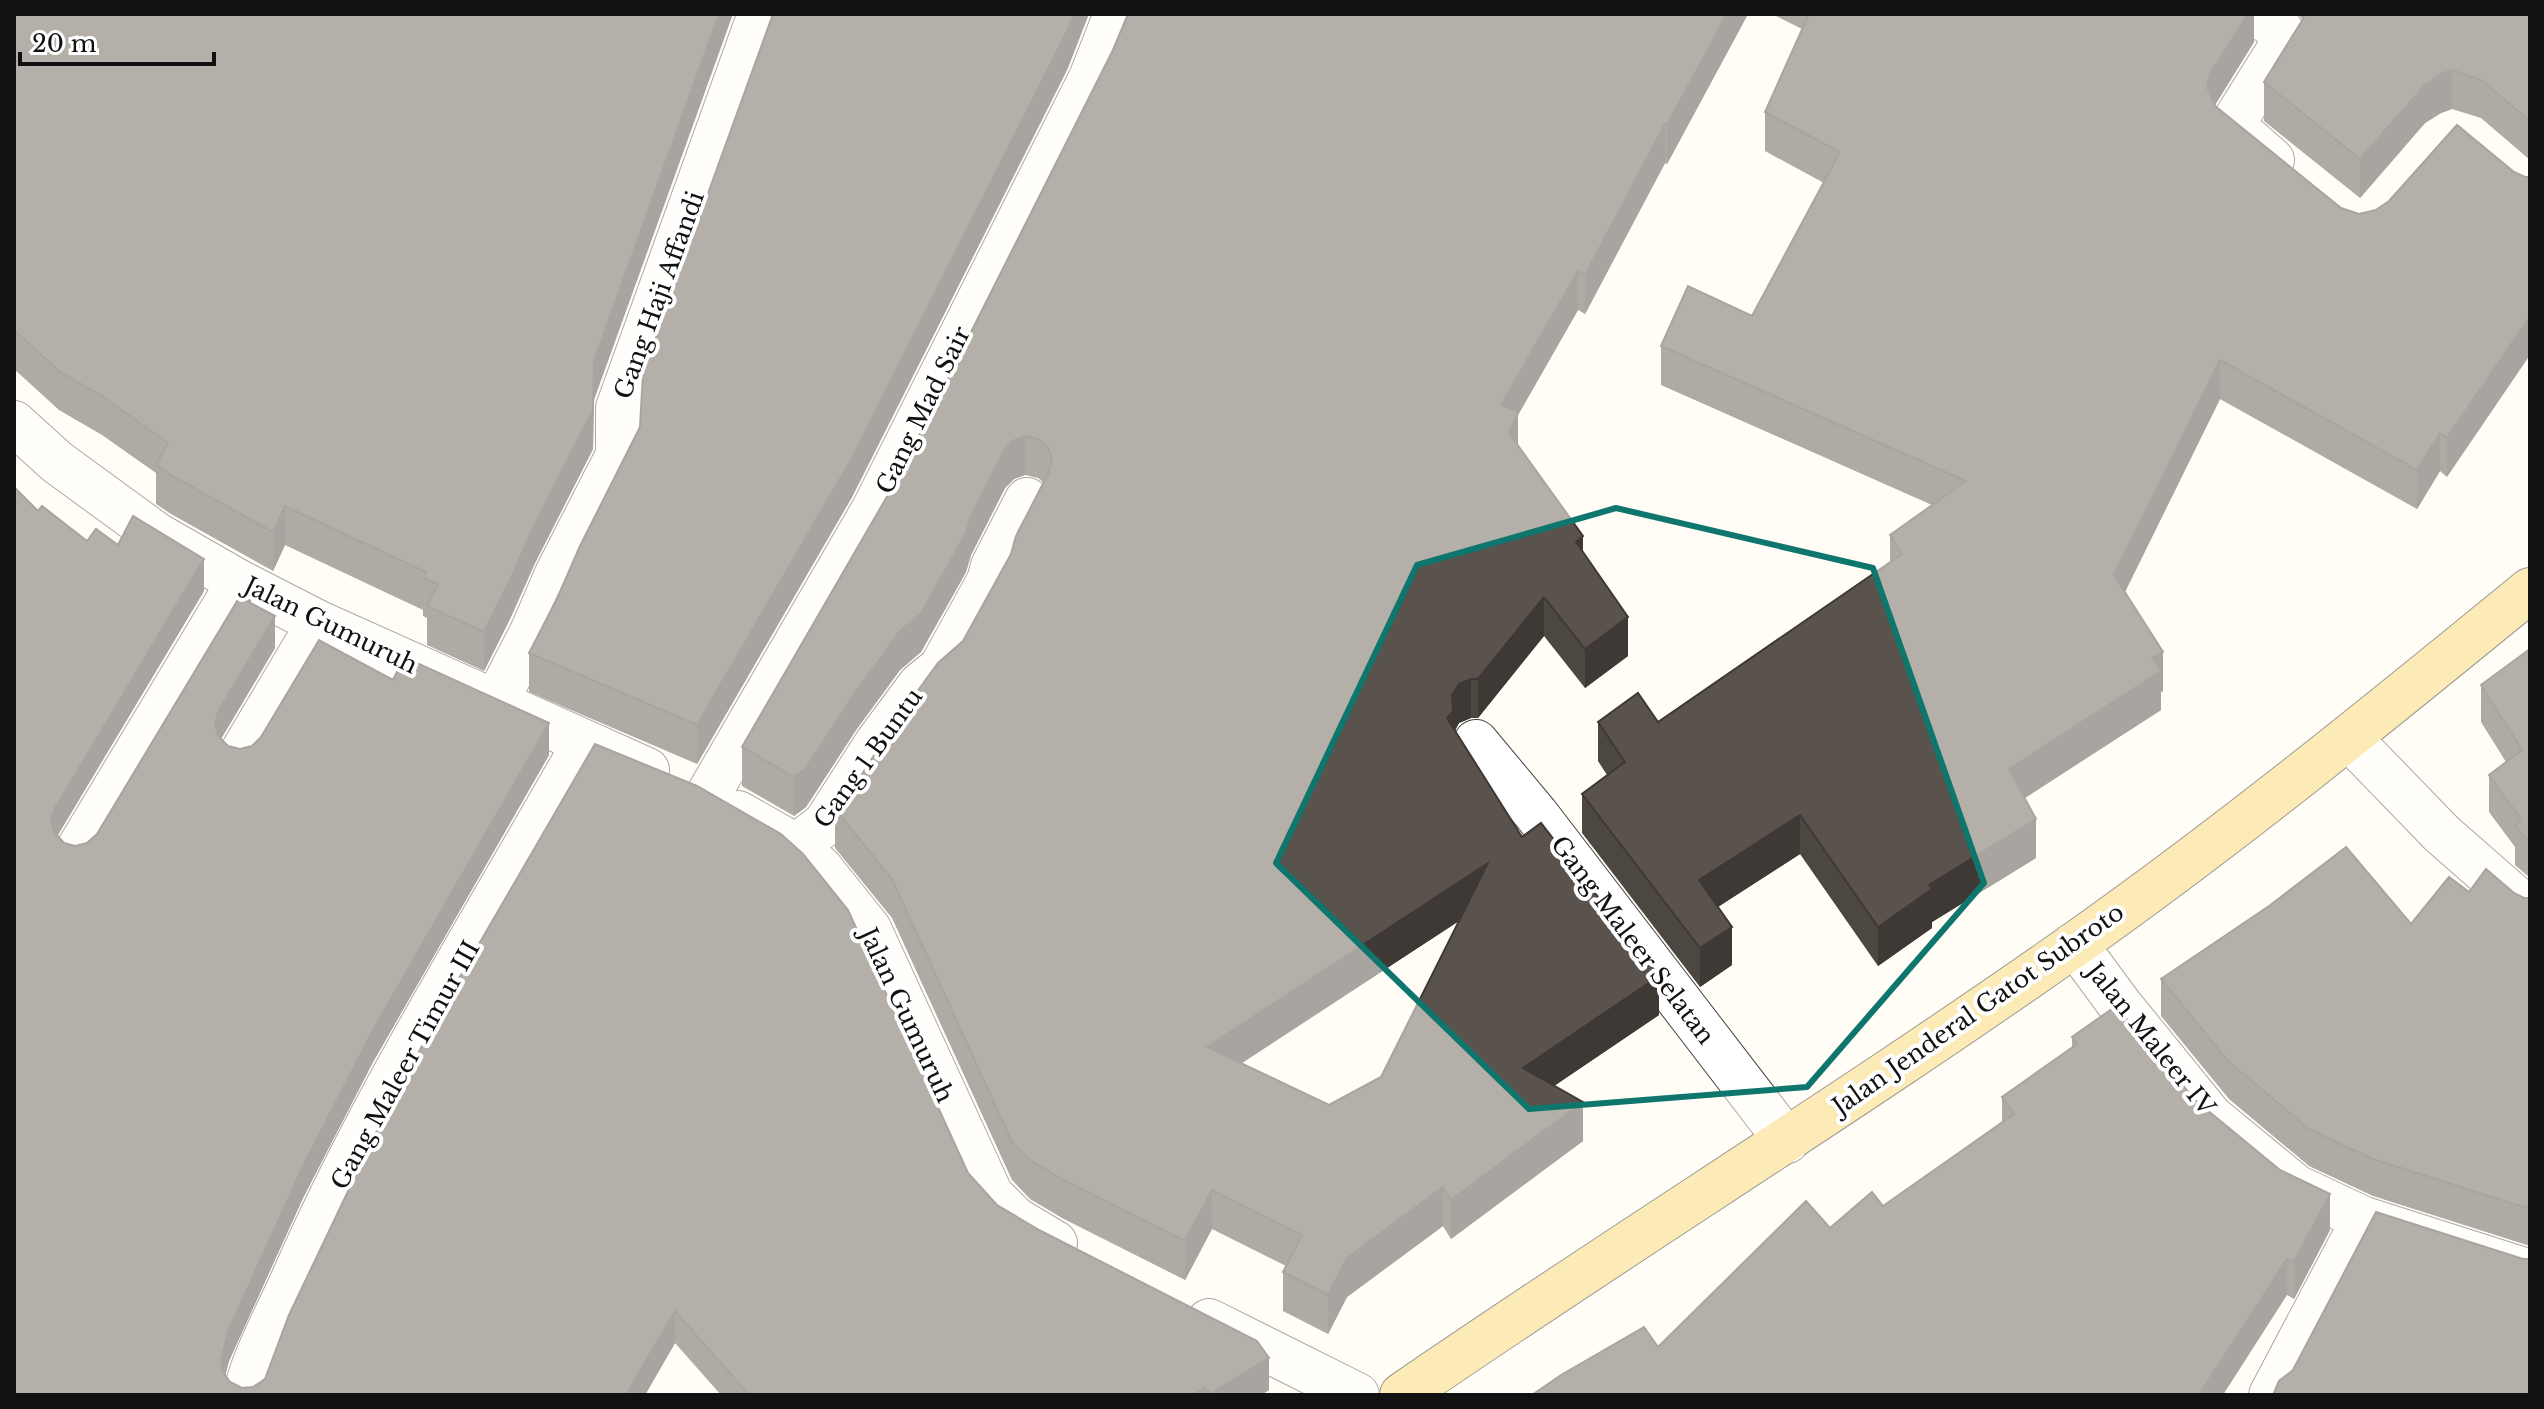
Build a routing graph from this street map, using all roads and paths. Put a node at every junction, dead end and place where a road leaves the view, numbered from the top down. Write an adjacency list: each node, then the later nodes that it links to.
1 (760, 14): 10 (street, Gang Haji Affandi)
2 (1116, 14): 15 (street, Gang Mad Sair)
3 (2256, 14): 4 (street)
4 (2308, 189)
5 (14, 423): 7 (street, Jalan Gumuruh)
6 (1027, 500): 16 (street, Gang 1 Buntu)
7 (239, 582): 9 (street, Jalan Gumuruh); 17 (street)
8 (2530, 590): 11 (main road, Jalan Jenderal Gatot Subroto)
9 (319, 623): 10 (street, Jalan Gumuruh); 14 (street)
10 (496, 702): 13 (street, Jalan Gumuruh)
11 (2349, 738): 18 (street); 19 (main road, Jalan Jenderal Gatot Subroto)
12 (1476, 742): 20 (street, Gang Maleer Selatan)
13 (584, 744): 15 (street, Jalan Gumuruh); 25 (street, Gang Maleer Timur III)
14 (240, 756)
15 (708, 795): 16 (street, Jalan Gumuruh)
16 (796, 846): 22 (street, Jalan Gumuruh)
17 (76, 853)
18 (2530, 911)
19 (2075, 944): 20 (main road, Jalan Jenderal Gatot Subroto); 21 (street, Jalan Maleer IV)
20 (1787, 1141): 27 (main road, Jalan Jenderal Gatot Subroto)
21 (2364, 1219): 23 (street, Jalan Maleer IV); 28 (street)
22 (1092, 1262)
23 (2530, 1272)
24 (1177, 1305): 26 (street)
25 (246, 1395)
26 (1357, 1395)
27 (1402, 1395)
28 (2271, 1395)

